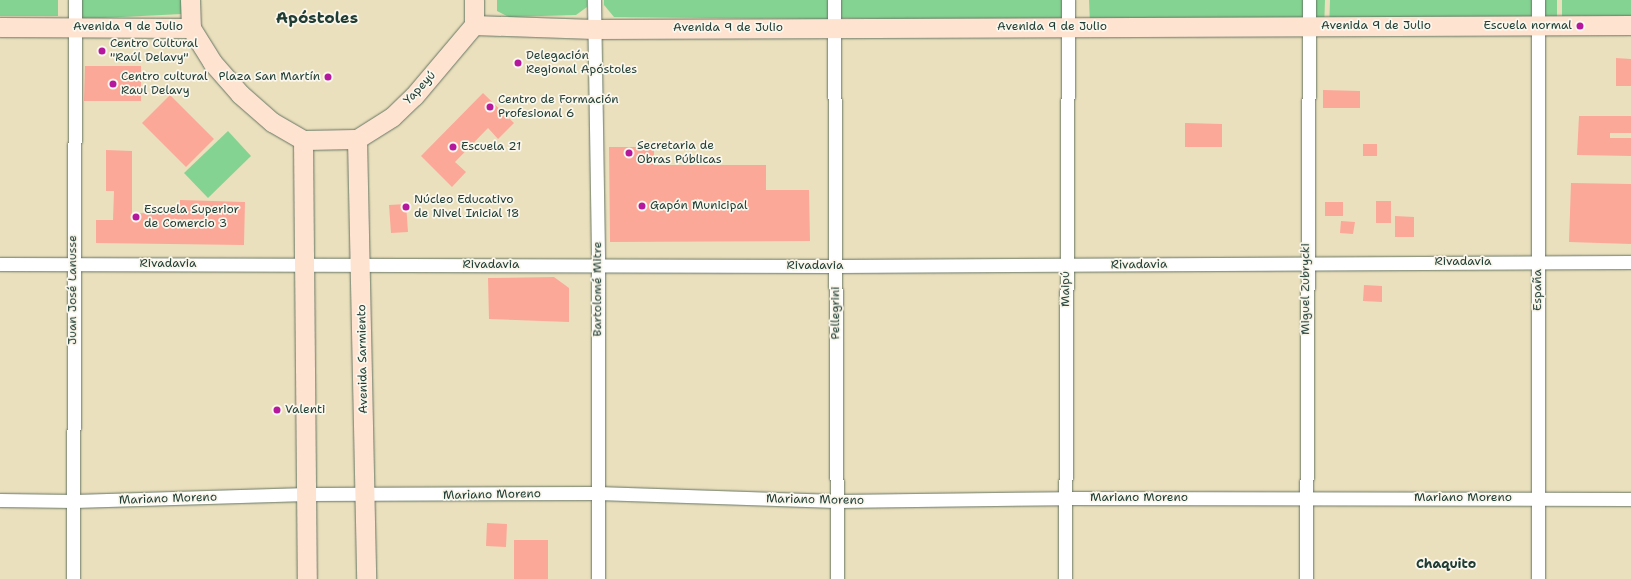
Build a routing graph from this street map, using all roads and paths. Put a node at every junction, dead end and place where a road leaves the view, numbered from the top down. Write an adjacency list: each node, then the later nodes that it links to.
1 (75, 0): 14 (street, Juan José Lanusse)
2 (190, 0): 17 (main road)
3 (474, 0): 9 (main road)
4 (594, 0): 18 (street, Bartolomé Mitre)
5 (834, 0): 15 (street, Pellegrini)
6 (1068, 0): 16 (street, Maipú)
7 (1309, 0): 11 (street, Miguel Zubrycki)
8 (1538, 0): 12 (street, España)
9 (474, 25): 18 (main road, Avenida 9 de Julio); 19 (main road, Yapeyú)
10 (1631, 25): 12 (main road, Avenida 9 de Julio)
11 (1307, 26): 12 (main road, Avenida 9 de Julio); 16 (main road, Avenida 9 de Julio); 24 (street, Miguel Zubrycki)
12 (1538, 26): 21 (street, España)
13 (0, 27): 14 (main road, Avenida 9 de Julio)
14 (75, 27): 17 (main road, Avenida 9 de Julio); 27 (street, Juan José Lanusse)
15 (834, 27): 16 (main road, Avenida 9 de Julio); 18 (main road, Avenida 9 de Julio); 30 (street, Pellegrini)
16 (1068, 27): 28 (street, Maipú)
17 (191, 28): 20 (main road, Avenida 9 de Julio)
18 (594, 28): 29 (street, Bartolomé Mitre)
19 (357, 139): 20 (main road); 26 (main road, Avenida Sarmiento)
20 (303, 140): 23 (main road)
21 (1538, 262): 22 (street, Rivadavia); 24 (street, Rivadavia); 36 (street, España)
22 (1631, 262)
23 (305, 263): 26 (street, Rivadavia); 27 (street, Rivadavia); 31 (main road)
24 (1306, 263): 28 (street, Rivadavia); 34 (street, Miguel Zubrycki)
25 (0, 264): 27 (street, Rivadavia)
26 (361, 264): 29 (street, Rivadavia); 33 (main road, Avenida Sarmiento)
27 (73, 265): 39 (street, Juan José Lanusse)
28 (1066, 265): 30 (street, Rivadavia); 35 (street, Maipú)
29 (598, 266): 30 (street, Rivadavia); 32 (street, Bartolomé Mitre)
30 (835, 266): 40 (street, Pellegrini)
31 (307, 494): 33 (street, Mariano Moreno); 39 (street, Mariano Moreno); 42 (main road)
32 (597, 494): 33 (street, Mariano Moreno); 40 (street, Mariano Moreno); 44 (street, Bartolomé Mitre)
33 (366, 496): 43 (main road, Avenida Sarmiento)
34 (1305, 497): 35 (street, Mariano Moreno); 36 (street, Mariano Moreno); 47 (street, Miguel Zubrycki)
35 (1066, 498): 40 (street, Mariano Moreno); 46 (street, Maipú)
36 (1538, 499): 37 (street, Mariano Moreno); 48 (street, España)
37 (1631, 499)
38 (0, 500): 39 (street, Mariano Moreno)
39 (74, 501): 41 (street, Juan José Lanusse)
40 (836, 501): 45 (street, Pellegrini)
41 (73, 579)
42 (307, 579)
43 (366, 579)
44 (598, 579)
45 (837, 579)
46 (1065, 579)
47 (1306, 579)
48 (1538, 579)

